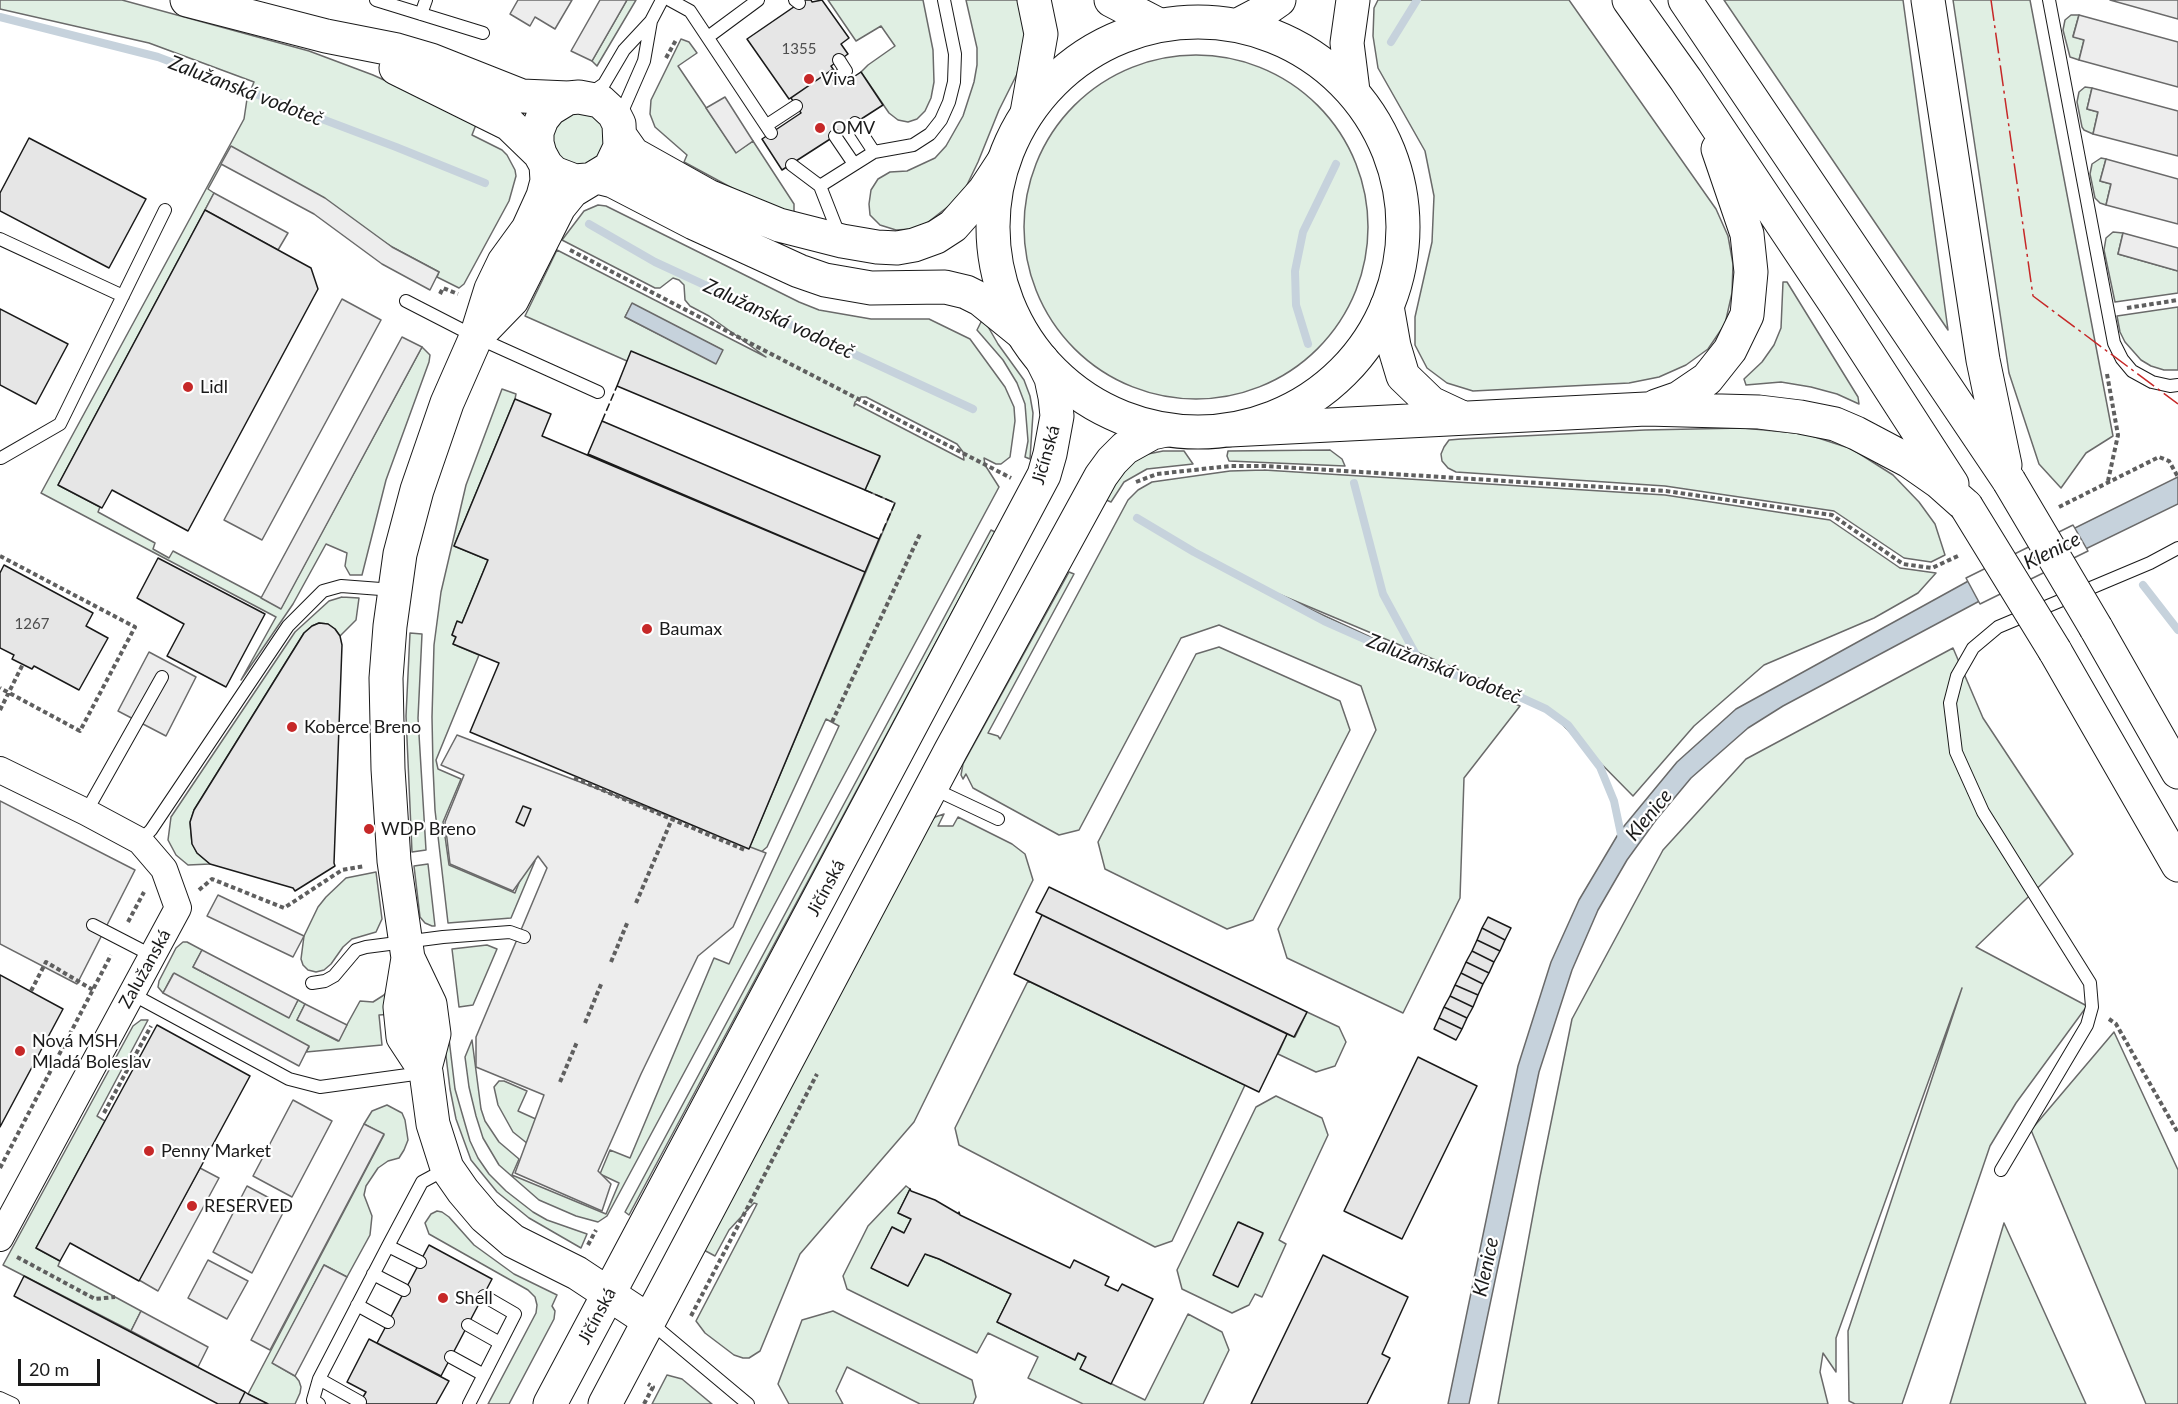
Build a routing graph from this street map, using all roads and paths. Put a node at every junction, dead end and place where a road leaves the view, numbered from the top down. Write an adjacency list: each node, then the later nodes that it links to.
1 (187, 0): 21 (main road)
2 (376, 0): 16 (lane)
3 (426, 0): 16 (lane)
4 (662, 0): 17 (lane)
5 (670, 0): 22 (lane)
6 (758, 0): 22 (lane)
7 (944, 0): 35 (lane)
8 (1034, 0): 31 (main road)
9 (1111, 0): 18 (main road)
10 (1279, 0): 19 (main road)
11 (1353, 0): 28 (main road, Jičínská)
12 (1629, 0): 27 (main road)
13 (1685, 0): 63 (main road)
14 (1928, 0): 63 (main road)
15 (2049, 0): 54 (lane)
16 (421, 14): 20 (lane)
17 (651, 21): 29 (lane); 33 (lane)
18 (1160, 25): 19 (main road, Jičínská); 31 (main road, Jičínská)
19 (1238, 25): 28 (main road, Jičínská)
20 (483, 33)
21 (326, 36): 29 (main road); 36 (main road)
22 (708, 37): 30 (lane)
23 (676, 39): 24 (path)
24 (665, 60)
25 (839, 60): 26 (lane)
26 (838, 77)
27 (1686, 80): 56 (main road); 66 (main road)
28 (1353, 91): 50 (main road, Jičínská)
29 (574, 98): 33 (main road); 36 (main road)
30 (796, 106)
31 (1027, 113): 37 (main road, Jičínská)
32 (855, 123): 35 (lane)
33 (620, 131): 40 (main road); 44 (main road)
34 (835, 136): 38 (lane)
35 (874, 152): 38 (lane)
36 (543, 160): 40 (main road); 52 (main road)
37 (1004, 162): 44 (main road); 51 (main road, Jičínská)
38 (854, 164): 41 (lane)
39 (792, 165): 41 (lane)
40 (592, 179): 51 (main road); 52 (main road)
41 (820, 186): 44 (lane)
42 (165, 210): 48 (lane)
43 (0, 239): 48 (lane)
44 (842, 241)
45 (559, 245): 62 (path)
46 (465, 293): 47 (path)
47 (440, 294)
48 (123, 296): 60 (lane)
49 (406, 301): 52 (lane)
50 (1387, 306): 57 (main road); 59 (main road, Jičínská)
51 (1022, 333): 53 (main road, Jičínská)
52 (476, 337): 55 (lane); 71 (main road)
53 (1042, 360): 58 (main road, Jičínská); 122 (main road, Jičínská)
54 (2178, 385)
55 (598, 392)
56 (1646, 409): 57 (main road); 66 (main road)
57 (1465, 418): 59 (main road)
58 (1166, 430): 59 (main road, Jičínská); 81 (main road, Jičínská)
59 (1230, 430)
60 (0, 458)
61 (2178, 477): 65 (path)
62 (1011, 478)
63 (2008, 481): 79 (main road, bridge)
64 (1129, 487): 70 (path)
65 (2062, 505)
66 (1966, 506): 88 (main road, bridge)
67 (921, 532): 77 (path)
68 (2178, 548): 104 (lane)
69 (0, 556): 75 (path)
70 (1954, 558)
71 (394, 590): 85 (lane); 96 (main road)
72 (23, 664): 75 (path)
73 (162, 677): 82 (lane)
74 (0, 688): 75 (path)
75 (8, 693): 76 (path)
76 (0, 710)
77 (832, 722)
78 (0, 770): 82 (street, Zalužanská)
79 (2178, 772)
80 (574, 778): 83 (path)
81 (931, 788): 84 (lane); 126 (main road, Jičínská)
82 (86, 812): 85 (street, Zalužanská)
83 (672, 819): 86 (path); 91 (path)
84 (998, 819)
85 (140, 841): 97 (street, Zalužanská)
86 (745, 850)
87 (375, 864): 89 (path)
88 (2178, 865)
89 (212, 879)
90 (147, 886): 95 (path)
91 (636, 903)
92 (628, 921): 98 (path)
93 (93, 925): 95 (lane)
94 (524, 937): 96 (lane)
95 (119, 940): 97 (lane); 101 (path)
96 (407, 950): 100 (lane); 108 (main road)
97 (153, 956): 103 (street, Zalužanská)
98 (611, 962)
99 (602, 982): 106 (path)
100 (312, 983)
101 (93, 990): 102 (path); 112 (path)
102 (31, 991)
103 (132, 994): 105 (lane); 116 (street, Zalužanská)
104 (2092, 1007): 111 (path); 114 (lane)
105 (159, 1010): 108 (lane); 110 (path)
106 (585, 1023)
107 (577, 1042): 109 (path)
108 (425, 1070): 113 (main road)
109 (560, 1083)
110 (104, 1113)
111 (2178, 1133)
112 (0, 1168)
113 (447, 1168): 117 (lane); 122 (main road)
114 (2001, 1170)
115 (596, 1230): 118 (path)
116 (5, 1246): 124 (path)
117 (388, 1246): 119 (lane); 120 (lane)
118 (587, 1249)
119 (420, 1262)
120 (373, 1274): 121 (lane); 125 (lane)
121 (405, 1290)
122 (609, 1295): 126 (main road); 139 (main road, Jičínská)
123 (484, 1296): 129 (lane)
124 (115, 1298)
125 (357, 1305): 127 (lane); 132 (lane)
126 (648, 1320): 140 (main road, Jičínská); 142 (lane)
127 (388, 1322)
128 (468, 1325): 129 (lane)
129 (500, 1343): 131 (lane)
130 (451, 1357): 131 (lane)
131 (484, 1375): 138 (lane)
132 (319, 1379): 135 (lane); 137 (lane)
133 (653, 1387): 141 (path)
134 (0, 1398): 136 (lane)
135 (360, 1402)
136 (14, 1404)
137 (319, 1404)
138 (469, 1404)
139 (550, 1404)
140 (605, 1404)
141 (644, 1404)
142 (748, 1404)

